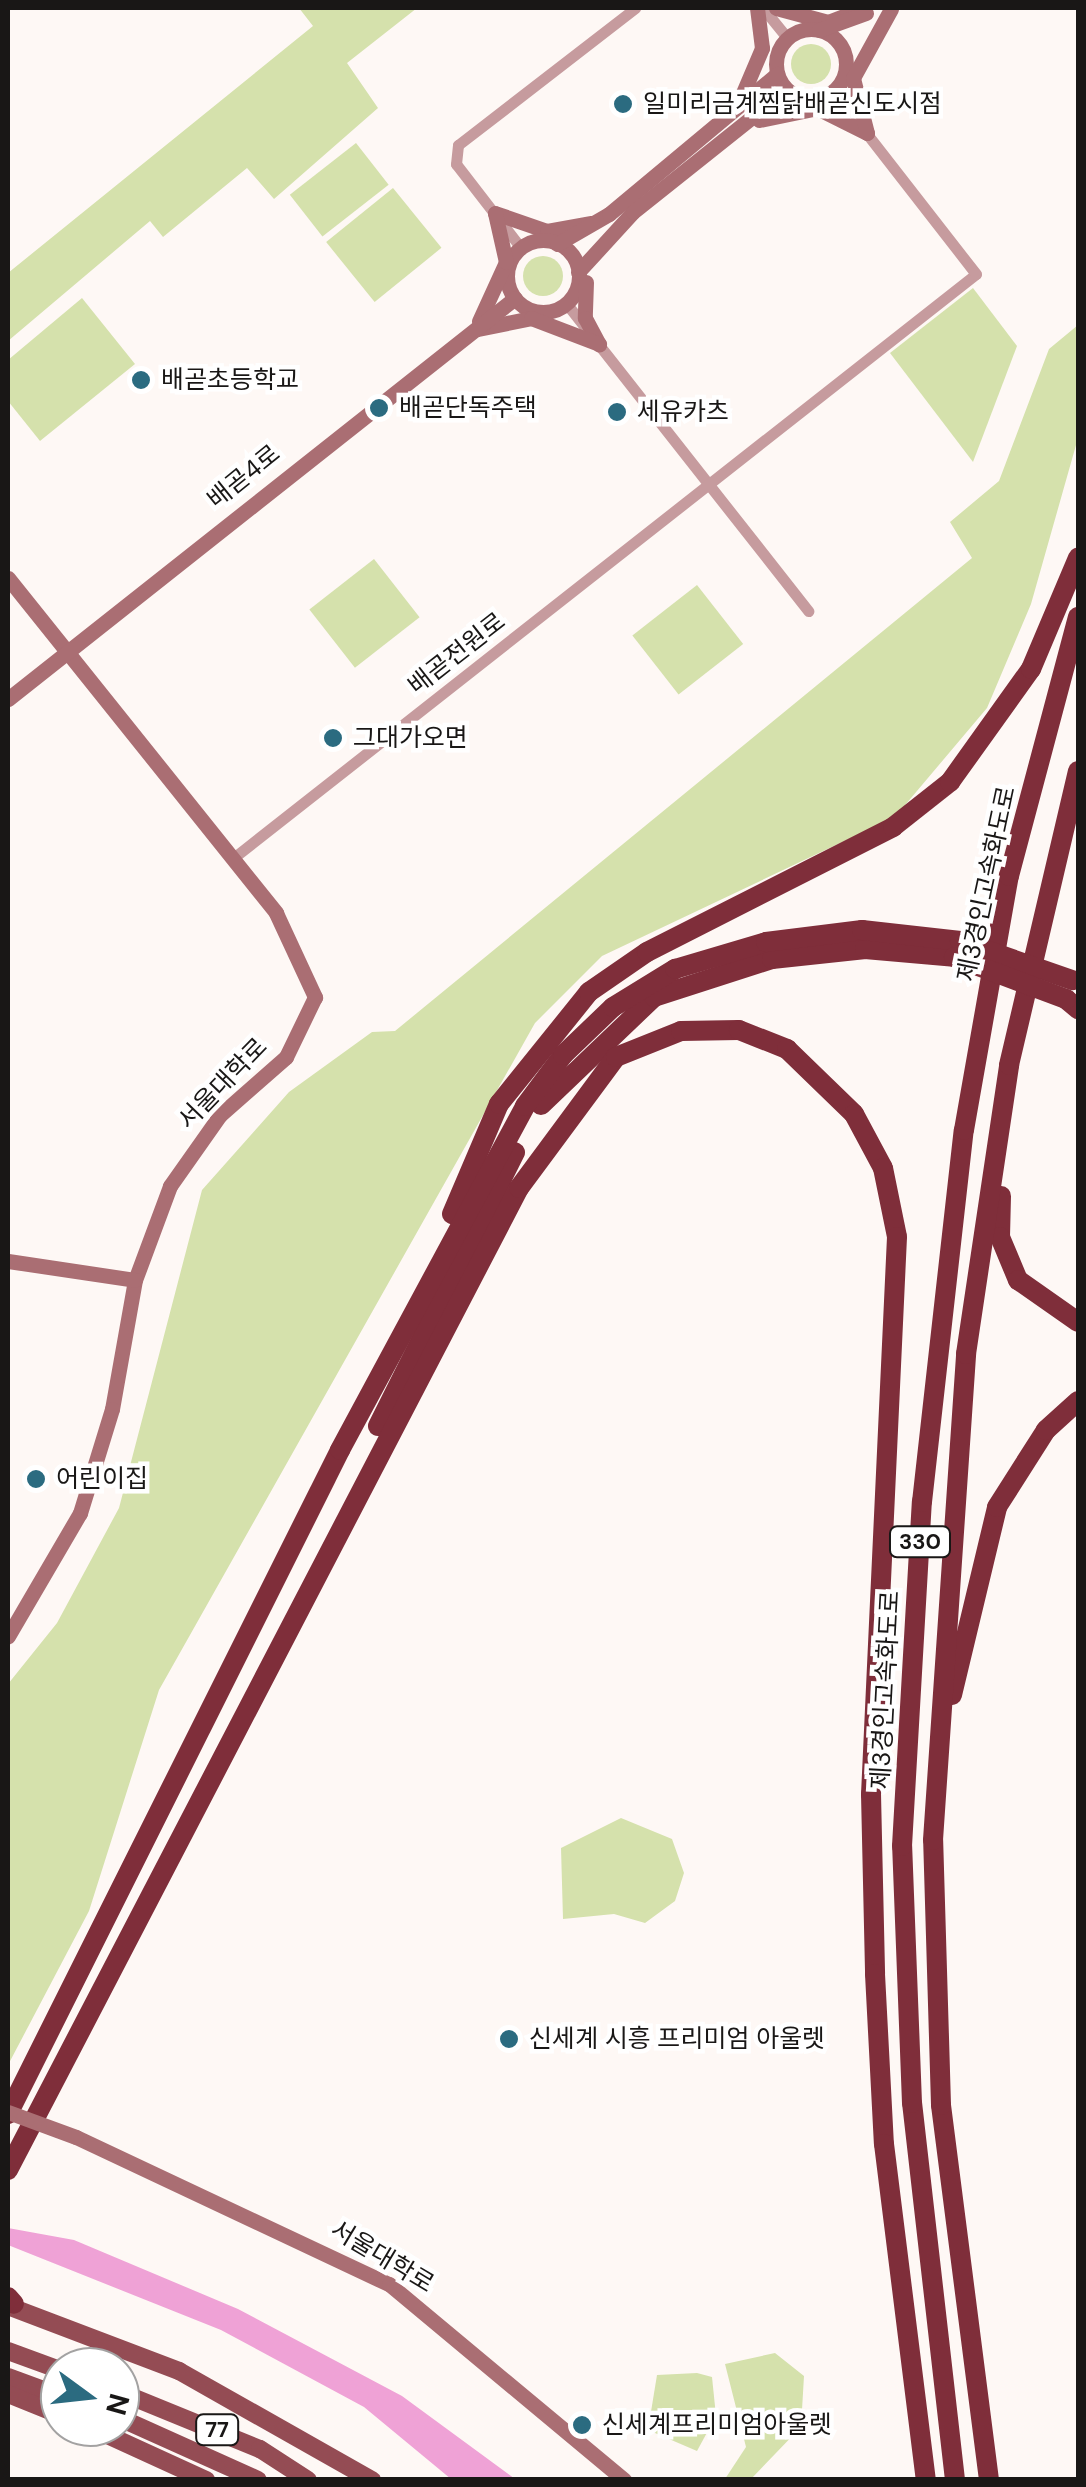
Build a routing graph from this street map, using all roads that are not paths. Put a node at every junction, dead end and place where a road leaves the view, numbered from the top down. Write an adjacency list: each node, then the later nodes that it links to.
1 (635, 8): 15 (street)
2 (760, 8): 8 (street); 13 (main road)
3 (776, 8): 4 (main road)
4 (864, 8)
5 (873, 8): 7 (main road)
6 (892, 8): 9 (main road); 14 (main road)
7 (819, 30): 8 (main road); 9 (main road)
8 (787, 38): 10 (main road)
9 (846, 61): 11 (main road)
10 (777, 74): 12 (main road); 13 (main road)
11 (834, 90): 12 (main road); 14 (street, 배곧전원로)
12 (795, 96): 13 (main road)
13 (735, 122): 14 (main road); 16 (main road)
14 (866, 133): 24 (street, 배곧전원로)
15 (495, 214): 16 (main road); 18 (street); 22 (main road)
16 (605, 227): 17 (main road); 19 (main road); 23 (main road)
17 (557, 244): 18 (main road); 19 (main road)
18 (521, 248): 20 (main road)
19 (578, 272): 21 (main road)
20 (515, 298): 21 (main road); 22 (main road, 배곧4로)
21 (566, 303): 23 (street)
22 (474, 329): 23 (main road); 29 (main road, 배곧4로)
23 (599, 344): 24 (street)
24 (709, 484): 27 (street); 32 (street, 배곧전원로)
25 (1078, 558): 39 (highway)
26 (8, 578): 29 (main road, 서울대학로)
27 (808, 611)
28 (1078, 617): 62 (highway, 제3경인고속화도로 / 330)
29 (67, 652): 30 (main road, 배곧4로); 32 (main road, 서울대학로)
30 (8, 699)
31 (1078, 771): 35 (highway, 330)
32 (232, 858): 37 (main road, 서울대학로)
33 (957, 949): 34 (highway, bridge); 39 (highway); 41 (highway)
34 (1074, 993)
35 (1009, 1065): 38 (highway); 43 (highway, 330)
36 (8, 1261): 37 (main road)
37 (135, 1280): 42 (main road, 서울대학로)
38 (1078, 1322)
39 (400, 1338): 44 (highway)
40 (1078, 1401): 43 (highway)
41 (314, 1574): 45 (highway); 61 (highway)
42 (8, 1636)
43 (933, 1840): 63 (highway, 330)
44 (8, 2113): 60 (main road, 서울대학로, bridge)
45 (8, 2170)
46 (10, 2302): 59 (main road)
47 (8, 2351): 48 (main road)
48 (40, 2363)
49 (8, 2377): 50 (main road)
50 (40, 2389)
51 (8, 2394): 53 (main road)
52 (140, 2400): 58 (main road, 77)
53 (40, 2407)
54 (140, 2427): 57 (main road, 77)
55 (134, 2447): 56 (main road)
56 (206, 2480)
57 (258, 2480)
58 (308, 2480)
59 (372, 2480)
60 (624, 2480)
61 (926, 2480)
62 (955, 2480)
63 (988, 2480)

